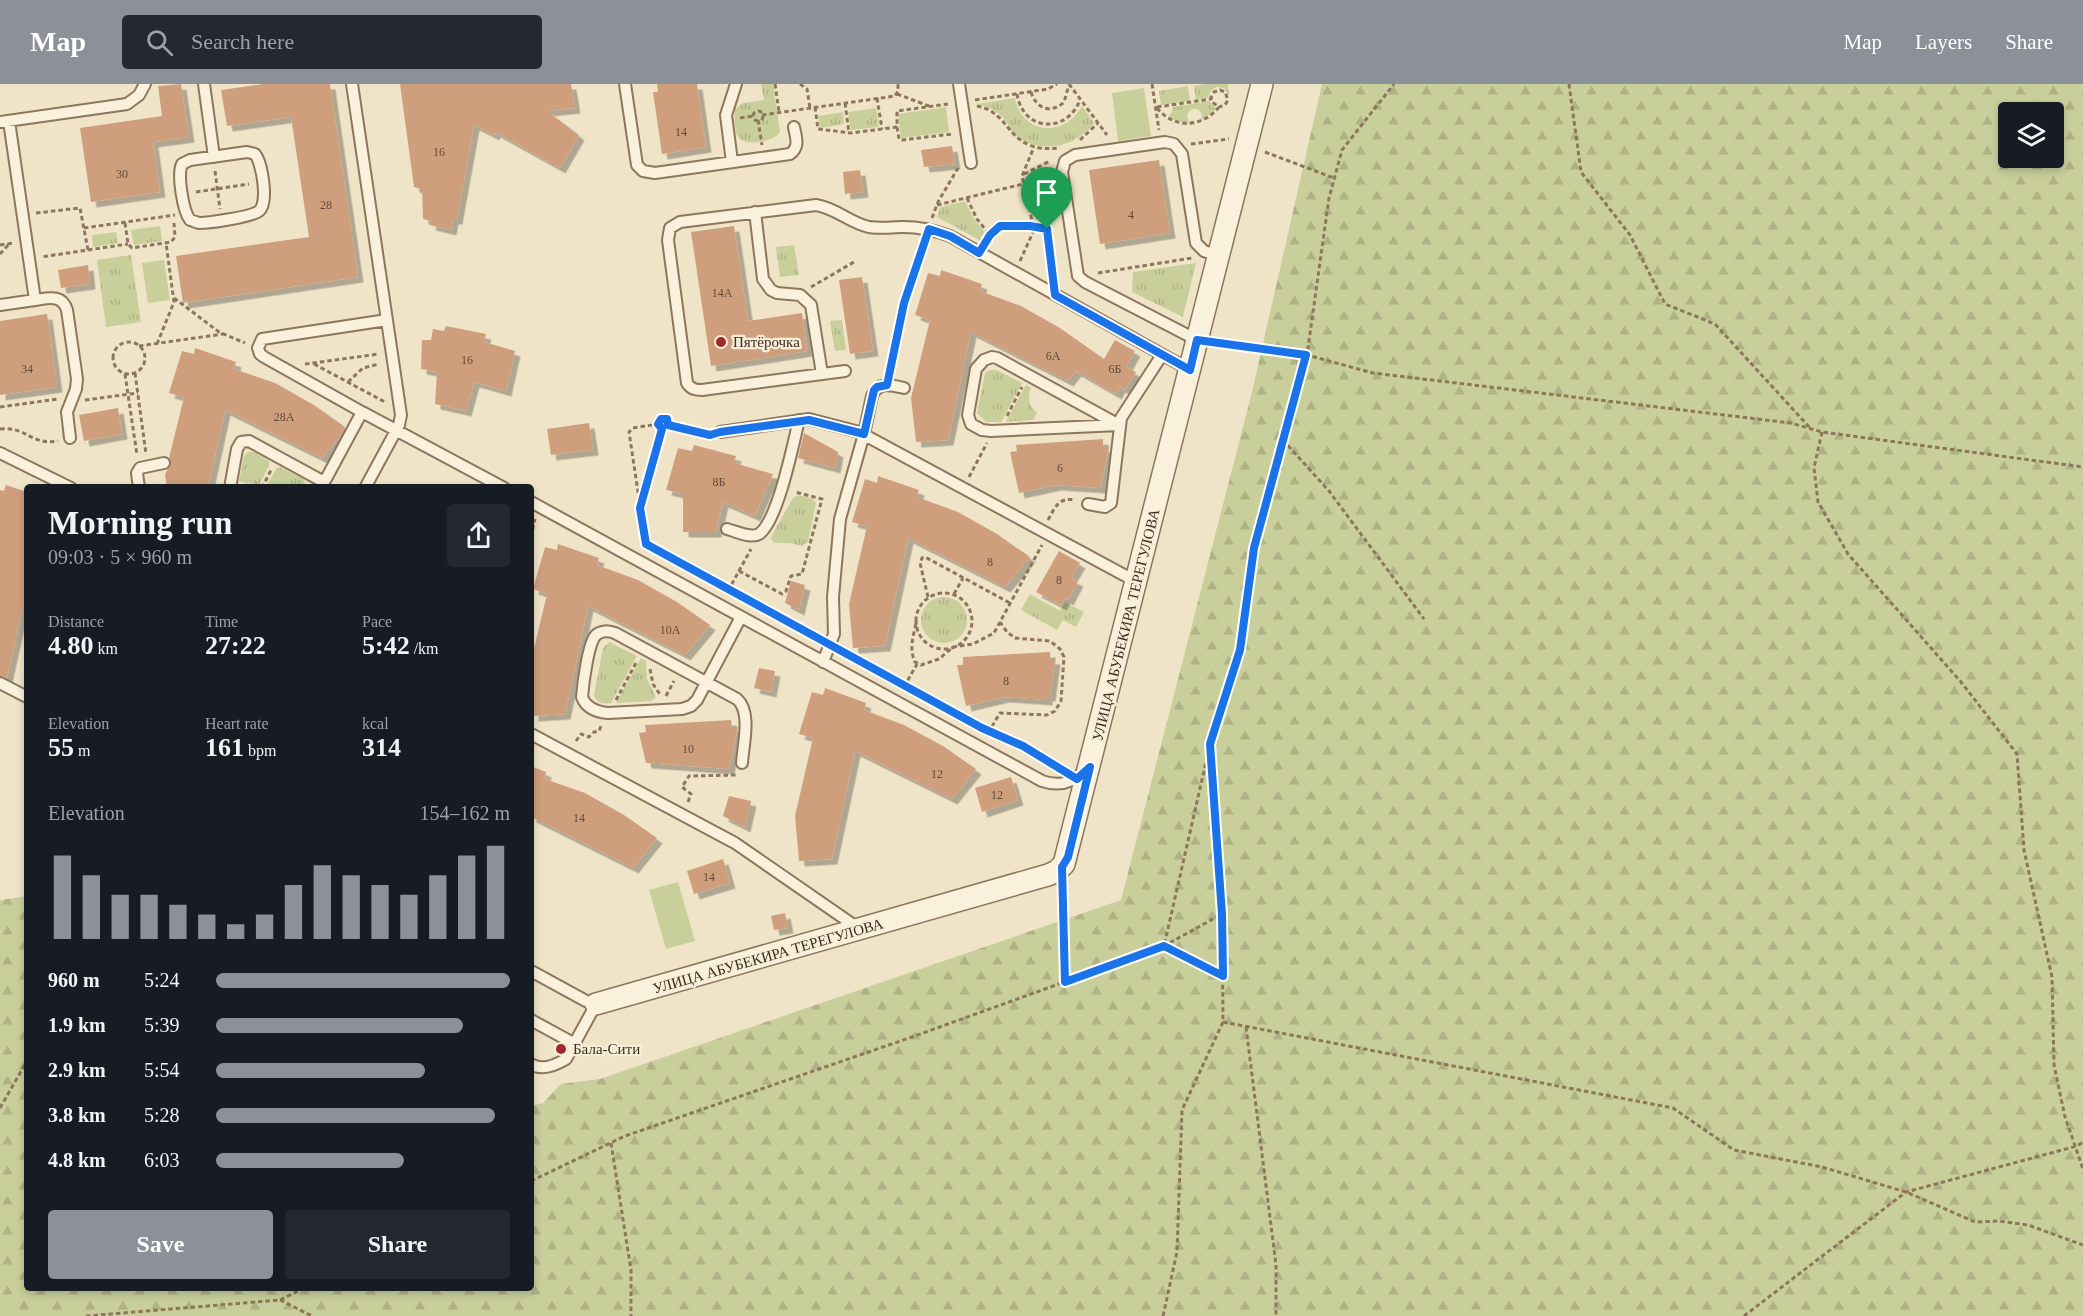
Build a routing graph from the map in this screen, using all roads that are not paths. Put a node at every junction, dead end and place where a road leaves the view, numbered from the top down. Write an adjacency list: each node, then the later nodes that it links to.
1 (145, 84): 8 (lane)
2 (204, 84): 10 (lane)
3 (352, 84): 17 (lane)
4 (625, 84): 11 (lane)
5 (736, 84): 11 (lane)
6 (959, 84): 12 (lane)
7 (1262, 84): 14 (street, УЛИЦА АБУБЕКИРА ТЕРЕГУЛОВА)
8 (4, 122): 15 (lane)
9 (794, 128): 11 (lane)
10 (214, 157): 10 (lane)
11 (732, 162)
12 (971, 163)
13 (755, 212): 19 (lane); 22 (lane); 22 (lane)
14 (1210, 252): 18 (street, УЛИЦА АБУБЕКИРА ТЕРЕГУЛОВА); 18 (lane)
15 (35, 300): 16 (lane); 30 (lane)
16 (0, 305)
17 (387, 320): 24 (lane); 27 (lane)
18 (1197, 340): 20 (street, УЛИЦА АБУБЕКИРА ТЕРЕГУЛОВА)
19 (1162, 355): 20 (lane); 26 (lane)
20 (1190, 370): 42 (street, УЛИЦА АБУБЕКИРА ТЕРЕГУЛОВА)
21 (845, 371): 22 (lane)
22 (822, 374)
23 (904, 388): 29 (lane)
24 (363, 412): 27 (lane); 36 (lane)
25 (799, 420): 28 (lane); 29 (lane); 41 (lane)
26 (1119, 425): 26 (lane); 40 (lane)
27 (396, 430): 37 (lane); 38 (lane)
28 (720, 432)
29 (864, 434): 42 (lane); 44 (lane)
30 (70, 438)
31 (0, 453): 33 (lane)
32 (164, 463): 34 (lane)
33 (63, 484)
34 (139, 484)
35 (231, 484): 36 (lane)
36 (322, 484)
37 (366, 484)
38 (497, 484)
39 (534, 504): 43 (lane)
40 (1088, 504)
41 (727, 529)
42 (1137, 582): 50 (street, УЛИЦА АБУБЕКИРА ТЕРЕГУЛОВА)
43 (741, 617): 44 (lane); 46 (lane)
44 (823, 662): 50 (lane)
45 (0, 682): 47 (lane)
46 (706, 682): 46 (lane); 49 (lane)
47 (24, 695)
48 (534, 736): 51 (lane)
49 (742, 763)
50 (1083, 773): 51 (street, УЛИЦА АБУБЕКИРА ТЕРЕГУЛОВА)
51 (860, 930): 53 (street, УЛИЦА АБУБЕКИРА ТЕРЕГУЛОВА)
52 (534, 973): 53 (lane)
53 (596, 1004): 55 (lane)
54 (534, 1022): 55 (lane)
55 (574, 1044): 56 (lane)
56 (534, 1067)

